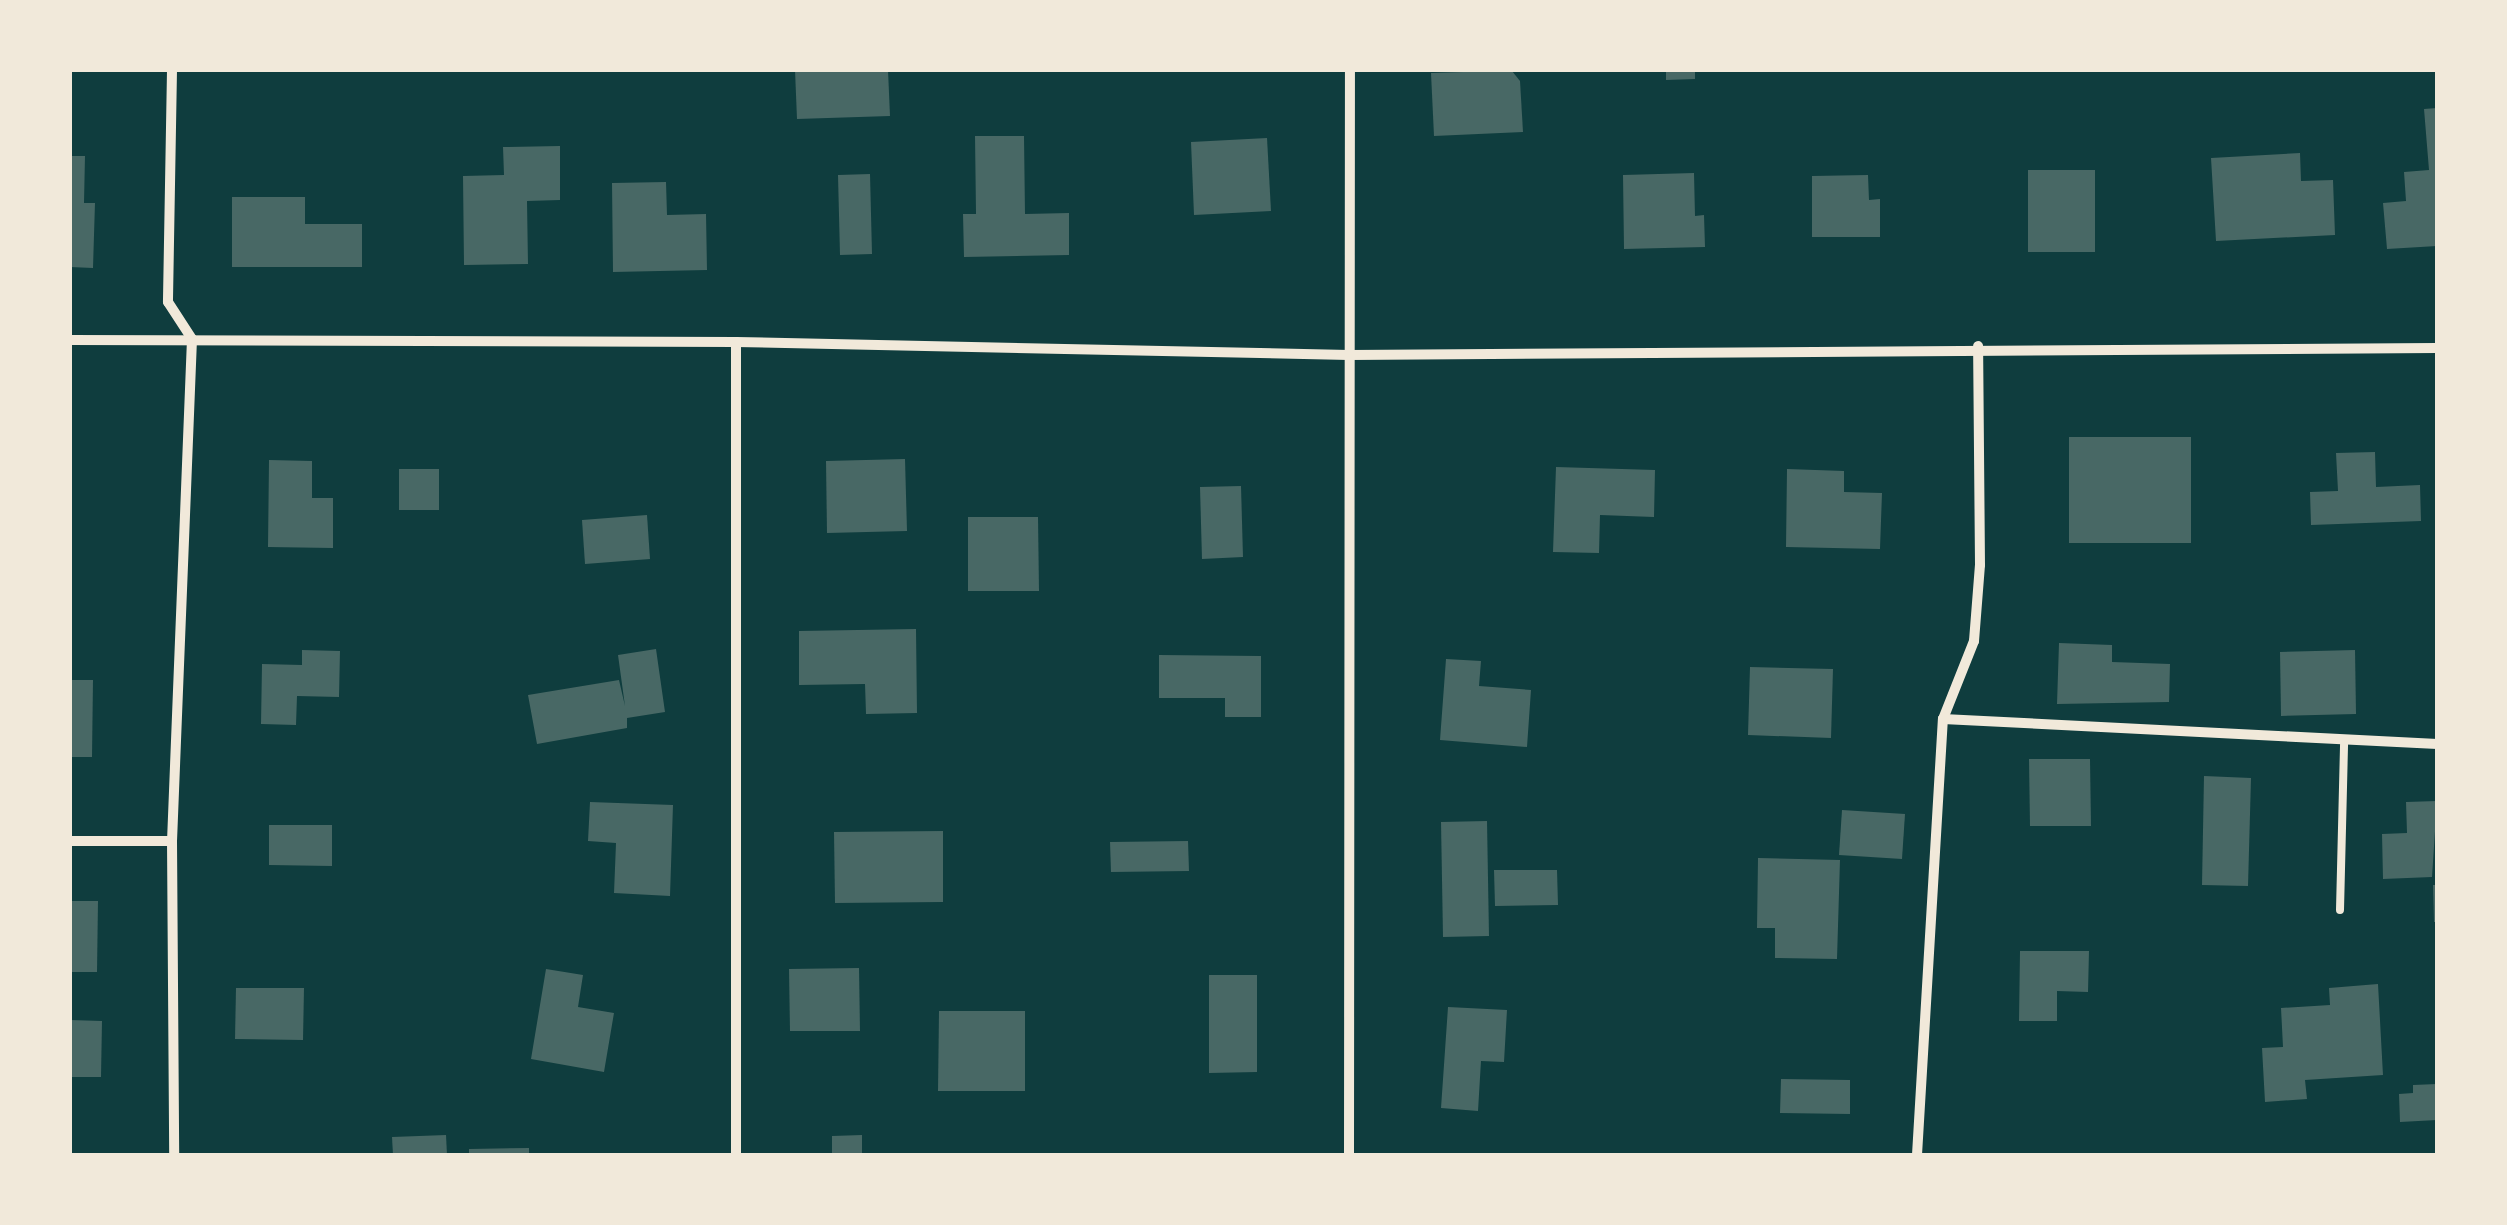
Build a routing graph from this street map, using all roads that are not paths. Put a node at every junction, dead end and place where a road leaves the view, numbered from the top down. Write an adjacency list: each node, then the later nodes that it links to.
1 (172, 70): 3 (street)
2 (1350, 70): 8 (street)
3 (192, 338): 4 (street); 5 (street); 13 (street)
4 (70, 340)
5 (736, 342): 8 (street); 16 (street)
6 (1978, 346): 7 (street); 8 (street); 9 (street)
7 (2437, 348)
8 (1349, 355): 17 (street)
9 (1942, 720): 10 (street); 18 (street)
10 (2344, 742): 11 (street); 14 (lane)
11 (2437, 744)
12 (70, 841): 13 (street)
13 (172, 841): 15 (street)
14 (2340, 910)
15 (174, 1155)
16 (736, 1155)
17 (1349, 1155)
18 (1918, 1155)

